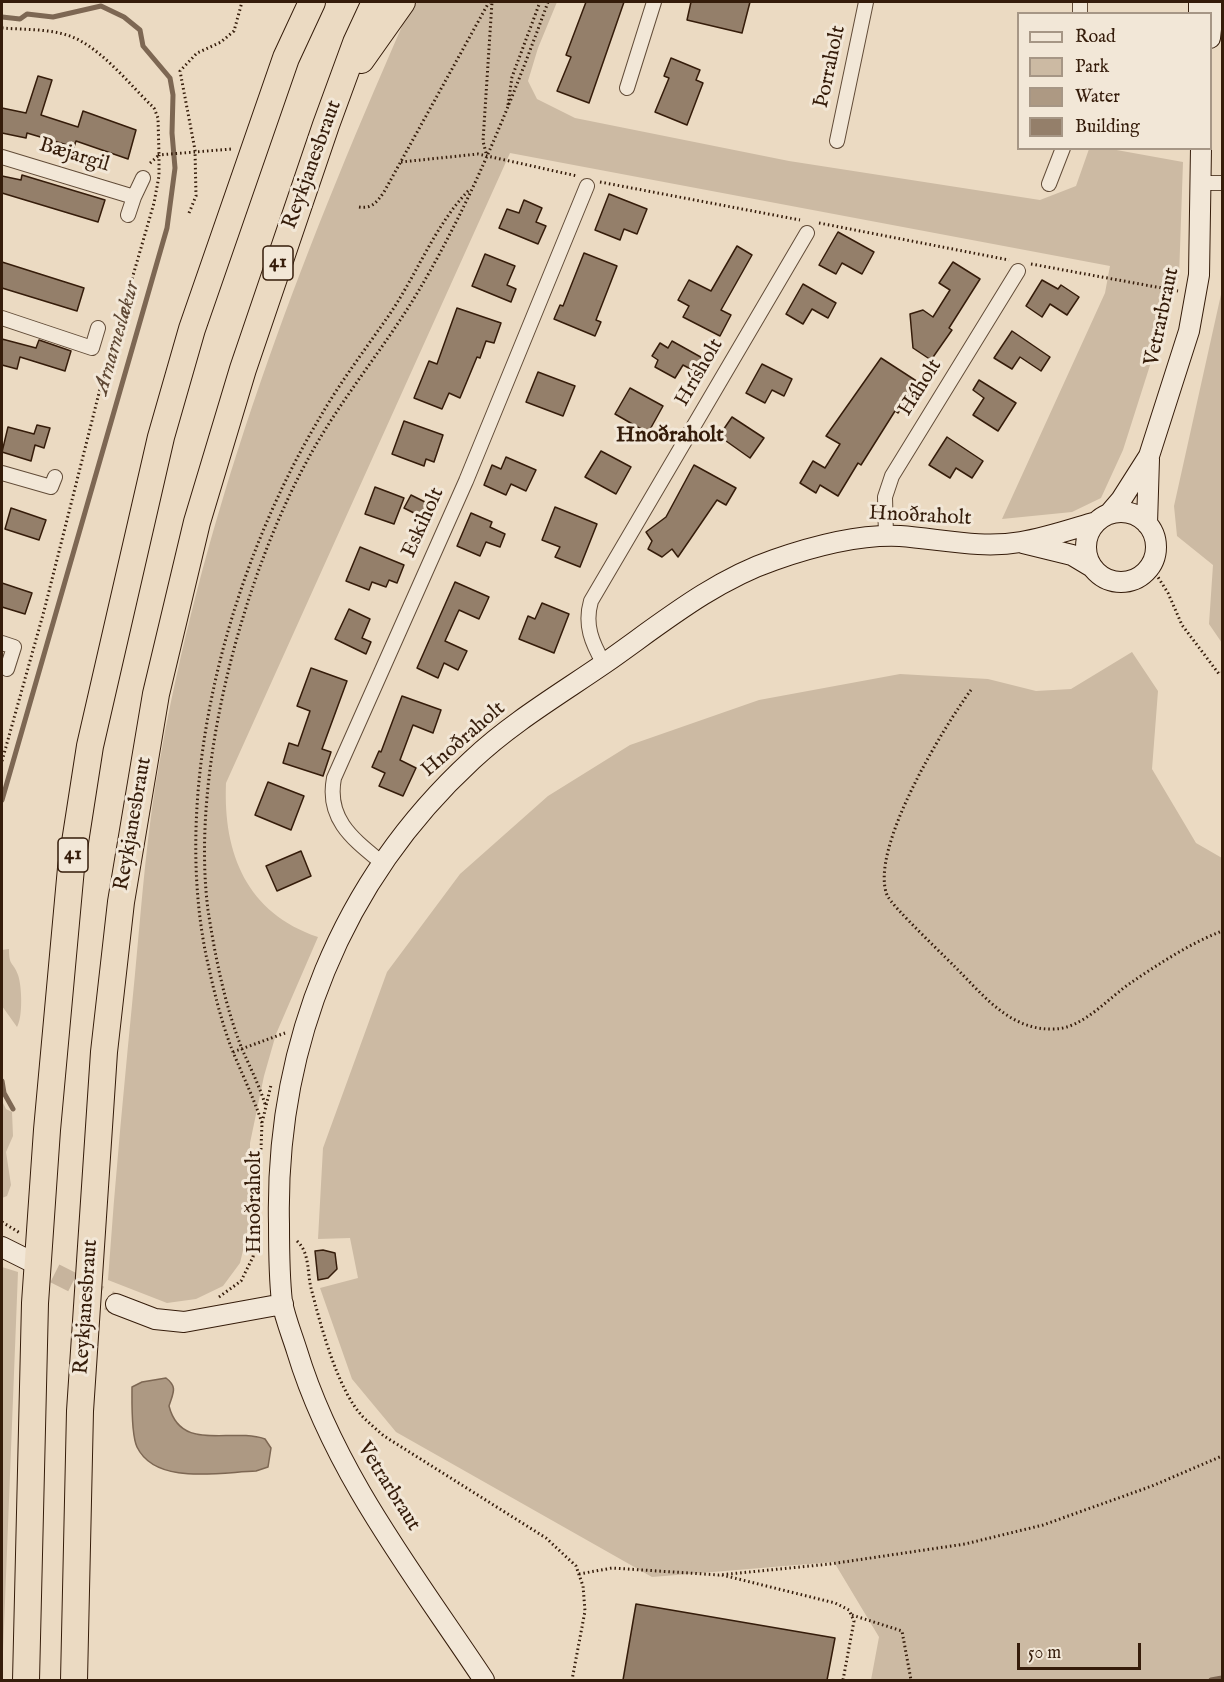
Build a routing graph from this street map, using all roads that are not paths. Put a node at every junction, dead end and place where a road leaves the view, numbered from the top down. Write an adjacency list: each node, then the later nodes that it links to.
1 (293, 2): 9 (highway)
2 (312, 2): 9 (highway, 41)
3 (375, 2): 11 (highway, Reykjanesbraut / 41)
4 (402, 2): 11 (highway)
5 (654, 2): 10 (street)
6 (866, 2): 12 (street, Þorraholt)
7 (1214, 2): 8 (street)
8 (1212, 20)
9 (286, 58): 43 (highway, 41)
10 (627, 88)
11 (340, 90): 44 (highway, Reykjanesbraut / 41)
12 (837, 141)
13 (1062, 150): 20 (street)
14 (1201, 150): 18 (street, Vetrarbraut)
15 (2, 157): 21 (street, Bæjargil)
16 (143, 178): 21 (street)
17 (586, 181): 38 (street, Eskiholt)
18 (1200, 183): 19 (street); 27 (street, Vetrarbraut)
19 (1222, 183)
20 (1048, 184)
21 (134, 197): 22 (street)
22 (128, 215)
23 (808, 225): 36 (street, Hrísholt)
24 (1018, 264): 32 (street, Háholt)
25 (2, 318): 26 (street)
26 (99, 328)
27 (1149, 456): 30 (street, Vetrarbraut); 31 (street, Vetrarbraut)
28 (2, 472): 29 (street)
29 (55, 477)
30 (1103, 518): 31 (street); 33 (street, Hnoðraholt); 34 (street, Vetrarbraut)
31 (1147, 524): 34 (street, Vetrarbraut)
32 (886, 536): 33 (street, Hnoðraholt); 36 (street, Hnoðraholt)
33 (1020, 543): 34 (street, Hnoðraholt)
34 (1092, 567)
35 (2, 643): 37 (street)
36 (604, 664): 38 (street, Hnoðraholt)
37 (7, 669)
38 (381, 862): 42 (street, Hnoðraholt)
39 (2, 1247): 40 (street)
40 (28, 1260)
41 (116, 1304): 42 (street)
42 (283, 1304): 45 (street, Vetrarbraut)
43 (26, 1680)
44 (74, 1680)
45 (484, 1680)

